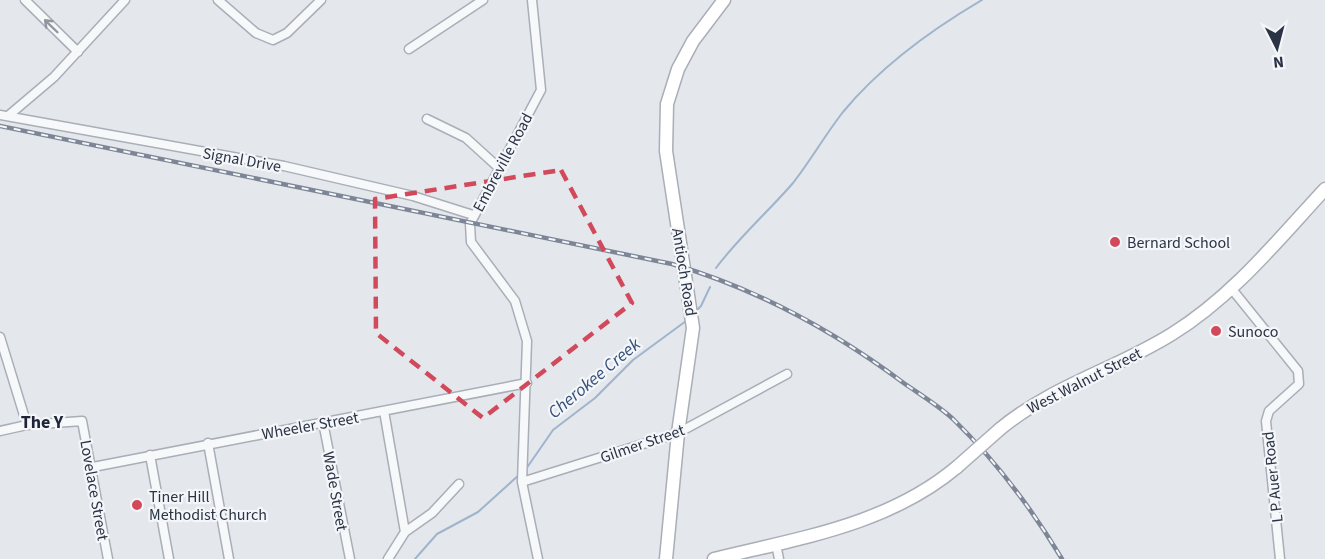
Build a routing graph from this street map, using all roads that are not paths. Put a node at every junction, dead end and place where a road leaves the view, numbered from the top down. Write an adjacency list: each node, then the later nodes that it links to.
1 (24, 0): 9 (street, one-way to 1)
2 (124, 0): 9 (street)
3 (218, 0): 4 (street)
4 (321, 0)
5 (483, 0): 8 (street)
6 (532, 0): 12 (street, Embreville Road)
7 (724, 0): 23 (main road, Antioch Road)
8 (409, 49)
9 (78, 52): 10 (street)
10 (4, 115): 14 (street, Signal Drive)
11 (427, 119): 12 (street)
12 (499, 168): 14 (street, Embreville Road)
13 (1325, 189): 15 (main road, West Walnut Street)
14 (473, 215): 18 (street, Embreville Road)
15 (1231, 288): 30 (main road, West Walnut Street, bridge); 40 (street, L P Auer Road)
16 (0, 337): 21 (street)
17 (787, 374): 23 (street, Gilmer Street)
18 (527, 383): 19 (street, Wheeler Street); 27 (street, Embreville Road)
19 (384, 411): 20 (street, Wheeler Street); 29 (street)
20 (323, 422): 24 (street, Wheeler Street); 34 (street, Wade Street)
21 (27, 425): 22 (street); 26 (street, Lovelace Street)
22 (0, 431)
23 (678, 433): 27 (street, Gilmer Street); 37 (main road, Antioch Road)
24 (208, 443): 25 (street, Wheeler Street); 33 (street)
25 (150, 455): 26 (street, Wheeler Street); 32 (street)
26 (93, 467): 31 (street, Lovelace Street)
27 (522, 476): 36 (street, Embreville Road)
28 (459, 484): 29 (street)
29 (405, 532): 35 (street)
30 (776, 544): 38 (main road, West Walnut Street); 39 (street)
31 (108, 559)
32 (169, 559)
33 (229, 559)
34 (350, 559)
35 (388, 559)
36 (538, 559)
37 (666, 559)
38 (714, 559)
39 (779, 559)
40 (1280, 559)

